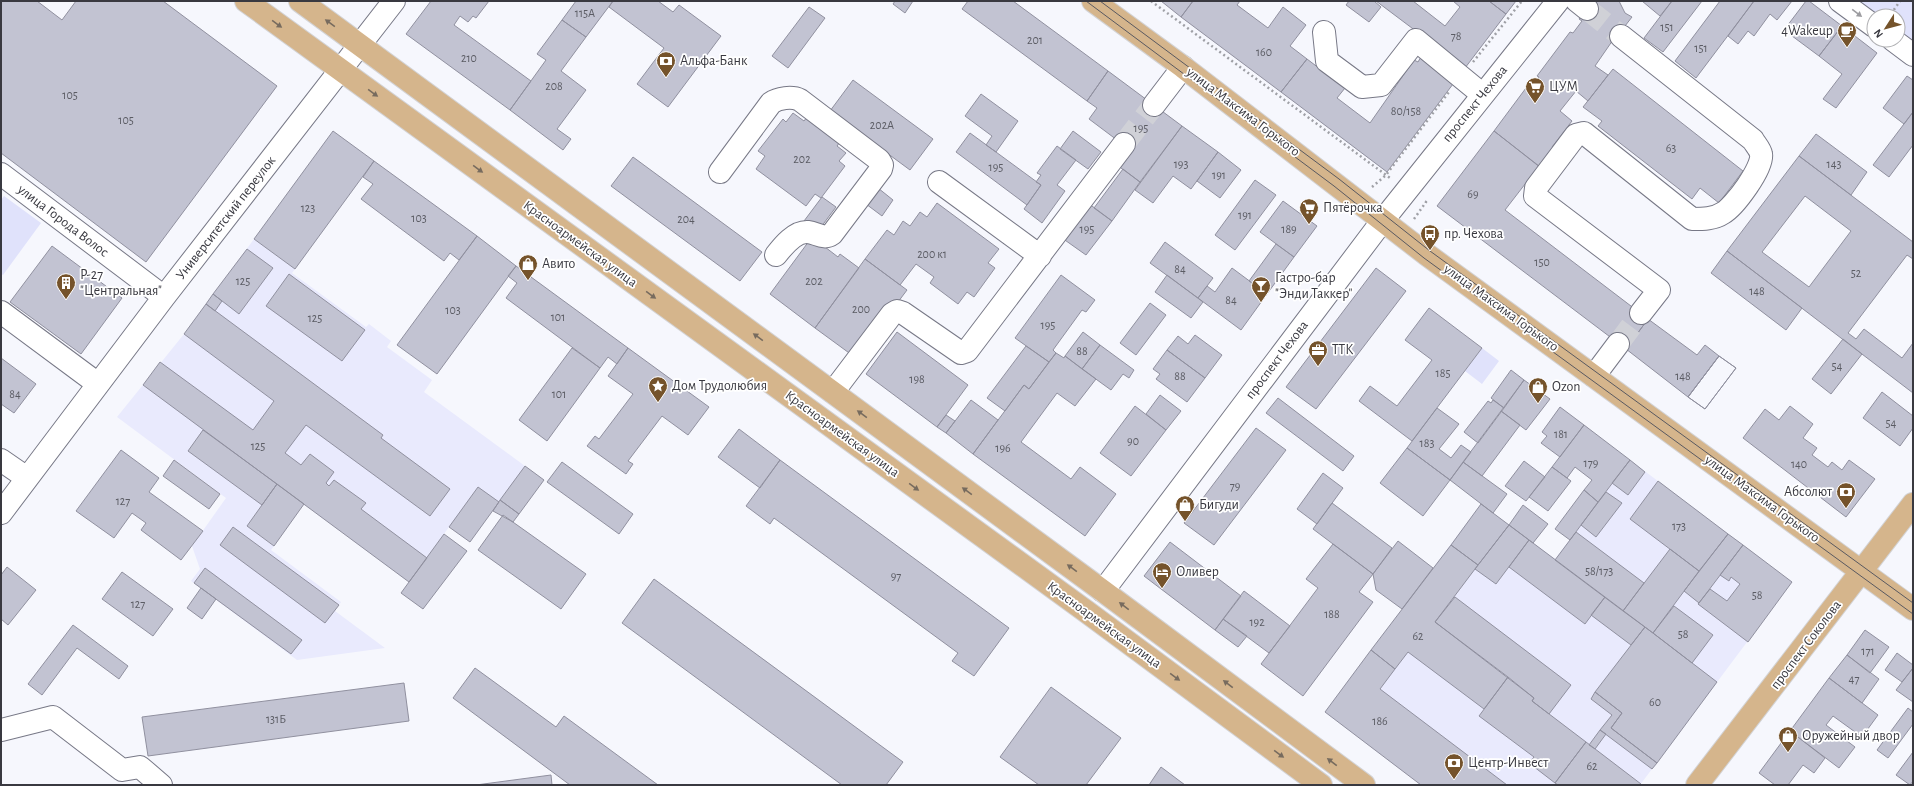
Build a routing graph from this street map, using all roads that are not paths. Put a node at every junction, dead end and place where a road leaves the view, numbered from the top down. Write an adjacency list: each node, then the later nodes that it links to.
1 (246, 1): 14 (main road, Красноармейская улица, one-way to 14)
2 (300, 1): 10 (main road, Красноармейская улица, one-way to 2)
3 (394, 1): 10 (street, Университетский переулок)
4 (1093, 1): 13 (main road, улица Максима Горького)
5 (1558, 1): 15 (street, проспект Чехова)
6 (1840, 1): 7 (street, one-way to 7)
7 (1866, 20)
8 (1324, 32): 15 (street)
9 (1621, 36): 26 (street)
10 (360, 44): 14 (street, Университетский переулок); 30 (main road, Красноармейская улица, one-way to 10)
11 (1904, 48): 12 (street)
12 (1913, 55)
13 (1183, 67): 16 (street); 21 (main road, улица Максима Горького)
14 (341, 70): 24 (street, Университетский переулок); 40 (main road, Красноармейская улица, one-way to 40)
15 (1483, 95): 21 (street, проспект Чехова)
16 (1154, 104)
17 (1124, 144): 23 (street)
18 (720, 172): 22 (street)
19 (1, 174): 24 (street, улица Города Волос)
20 (939, 182): 23 (street)
21 (1383, 220): 28 (main road, улица Максима Горького); 36 (street, проспект Чехова)
22 (776, 255)
23 (1040, 256): 30 (street)
24 (164, 297): 29 (street, Университетский переулок)
25 (1, 312): 29 (street)
26 (1641, 313)
27 (1618, 344): 28 (street)
28 (1594, 376): 35 (main road, улица Максима Горького)
29 (98, 384): 32 (street, Университетский переулок)
30 (833, 392): 36 (main road, Красноармейская улица, one-way to 30)
31 (1, 460): 32 (street)
32 (26, 478): 34 (street, Университетский переулок)
33 (1913, 504): 35 (main road, проспект Соколова)
34 (1, 513)
35 (1862, 572): 37 (main road, улица Максима Горького); 42 (main road, проспект Соколова)
36 (1103, 591): 41 (main road, Красноармейская улица, one-way to 36)
37 (1913, 609)
38 (1, 730): 39 (street)
39 (161, 785)
40 (1321, 785)
41 (1364, 785)
42 (1697, 785)

